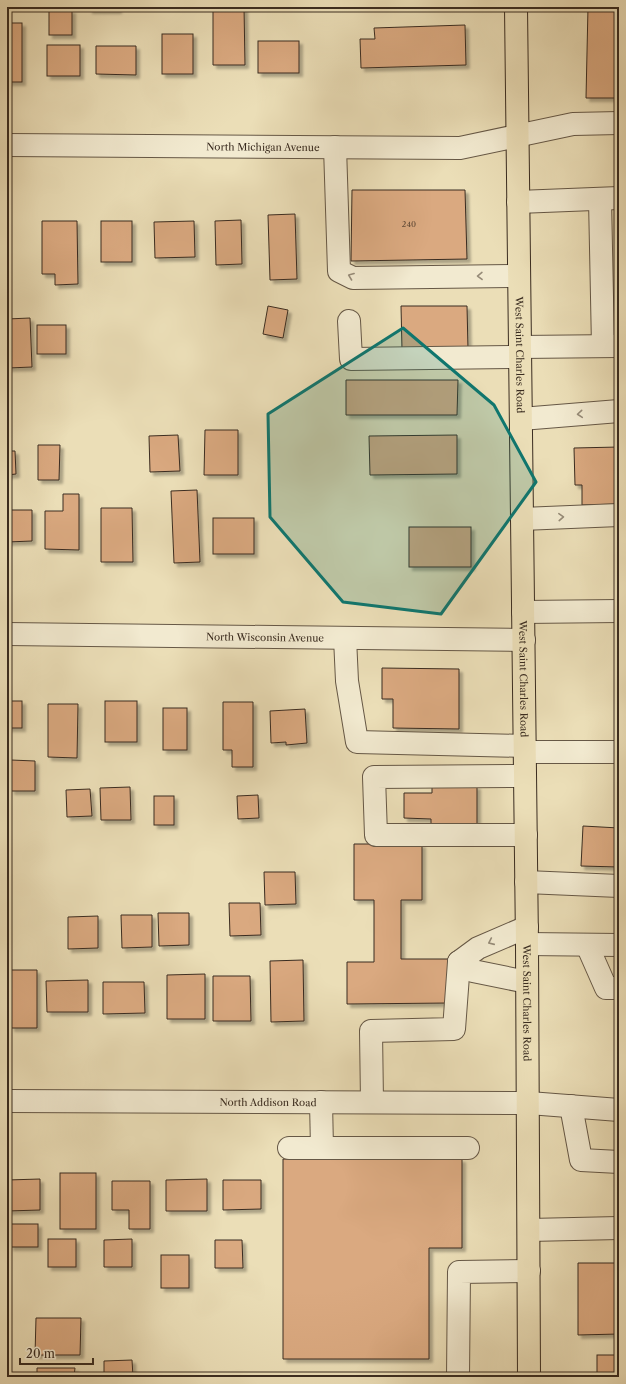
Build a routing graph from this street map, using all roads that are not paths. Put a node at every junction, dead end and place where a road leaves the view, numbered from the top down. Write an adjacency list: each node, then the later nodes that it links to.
1 (516, 7): 3 (main road, West Saint Charles Road)
2 (619, 122): 3 (street, North Michigan Avenue)
3 (517, 136): 5 (street, North Michigan Avenue); 7 (main road, West Saint Charles Road)
4 (7, 145): 5 (street, North Michigan Avenue)
5 (335, 147): 8 (street, one-way to 5)
6 (609, 198): 7 (street); 10 (street)
7 (518, 202): 8 (main road, West Saint Charles Road)
8 (519, 276): 11 (main road, West Saint Charles Road)
9 (349, 321): 11 (street)
10 (611, 346): 11 (street)
11 (520, 352): 13 (main road, West Saint Charles Road)
12 (619, 411): 13 (street, one-way to 13)
13 (521, 419): 15 (main road, West Saint Charles Road)
14 (619, 515): 15 (street, one-way to 14)
15 (522, 519): 17 (main road, West Saint Charles Road)
16 (619, 611): 17 (street)
17 (523, 612): 20 (main road, West Saint Charles Road)
18 (7, 634): 19 (street, North Wisconsin Avenue)
19 (345, 638): 20 (street, North Wisconsin Avenue); 21 (street)
20 (524, 640): 21 (main road, West Saint Charles Road)
21 (525, 749): 22 (street); 23 (main road, West Saint Charles Road)
22 (619, 752)
23 (525, 776): 24 (main road, West Saint Charles Road); 24 (street)
24 (526, 835): 25 (main road, West Saint Charles Road)
25 (526, 882): 26 (street); 27 (main road, West Saint Charles Road)
26 (619, 886)
27 (527, 935): 28 (street); 30 (street, one-way to 30); 31 (main road, West Saint Charles Road)
28 (587, 944): 29 (street); 32 (street)
29 (619, 945)
30 (459, 962): 31 (street); 35 (street)
31 (527, 982): 36 (main road, West Saint Charles Road)
32 (619, 988)
33 (7, 1101): 34 (street, North Addison Road)
34 (322, 1102): 35 (street, North Addison Road); 40 (street)
35 (372, 1102): 36 (street, North Addison Road)
36 (528, 1103): 37 (street, North Addison Road); 44 (main road, West Saint Charles Road)
37 (571, 1106): 38 (street, North Addison Road); 42 (street)
38 (619, 1110)
39 (289, 1148): 40 (street)
40 (322, 1148): 41 (street)
41 (468, 1148)
42 (619, 1162)
43 (619, 1228): 44 (street)
44 (529, 1230): 45 (main road, West Saint Charles Road)
45 (529, 1271): 46 (street); 47 (main road, West Saint Charles Road)
46 (458, 1377)
47 (529, 1377)

